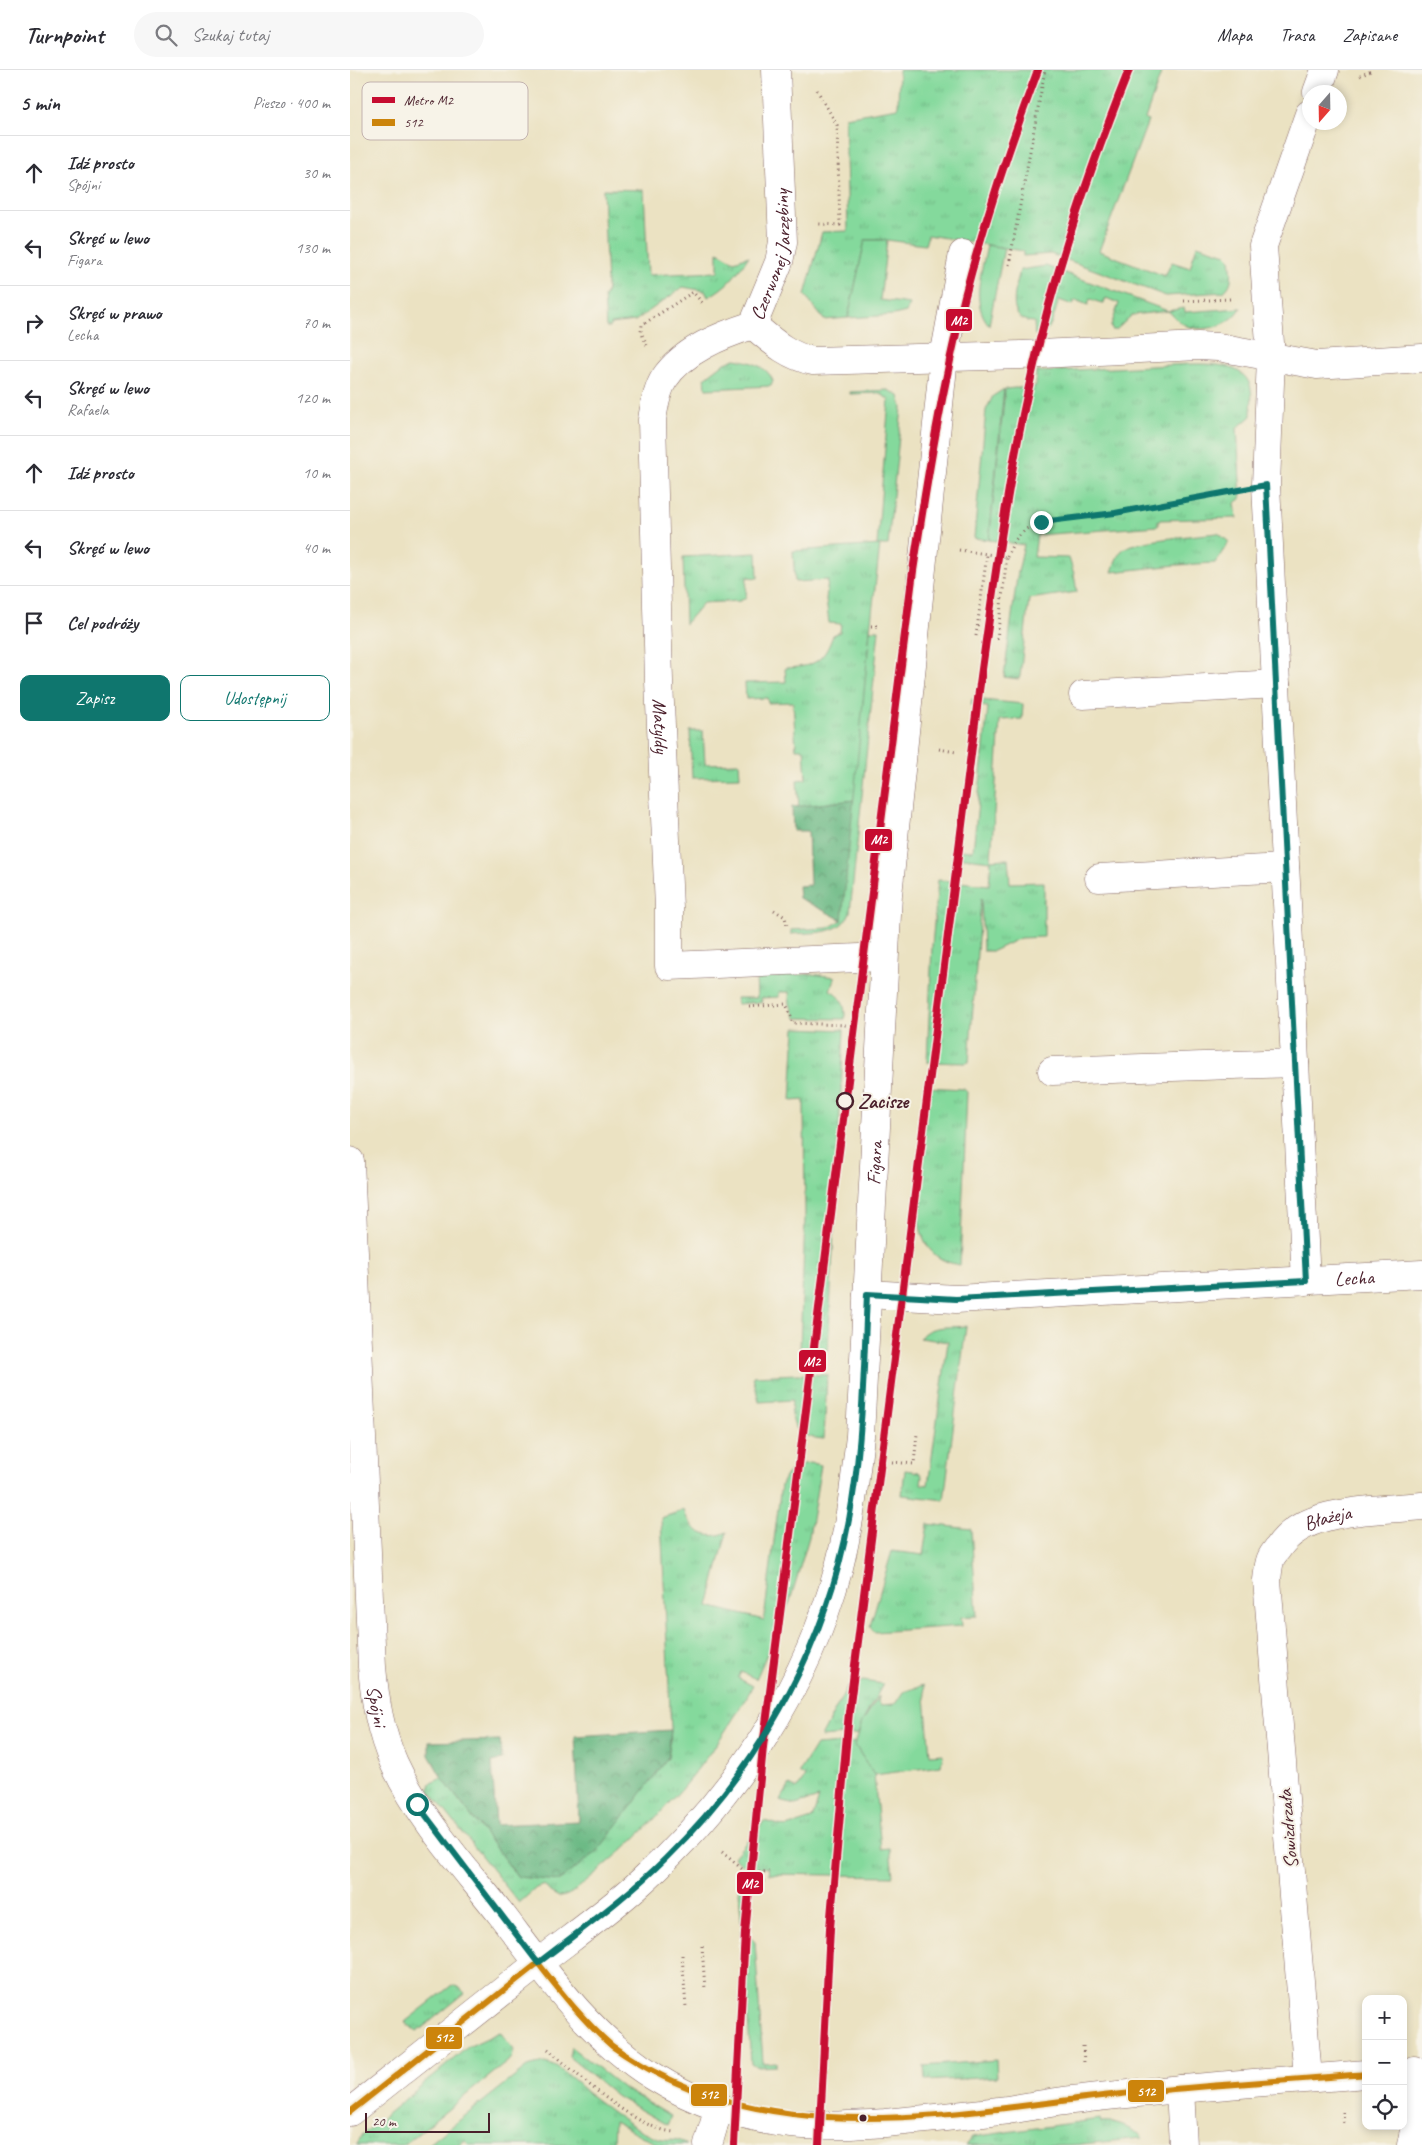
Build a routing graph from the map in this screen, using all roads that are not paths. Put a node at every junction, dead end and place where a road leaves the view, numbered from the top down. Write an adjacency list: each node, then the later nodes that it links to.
1 (776, 70): 6 (street, Czerwonej Jarzębiny)
2 (1325, 70): 3 (street)
3 (1320, 85)
4 (1304, 130): 8 (street)
5 (963, 254): 7 (street, Figara)
6 (753, 325): 7 (street, Czerwonej Jarzębiny); 14 (street, Matyldy)
7 (944, 357): 8 (street, Czerwonej Jarzębiny); 14 (street, Figara)
8 (1272, 357): 9 (street, Czerwonej Jarzębiny); 10 (street)
9 (1422, 358)
10 (1276, 684): 11 (street); 12 (street)
11 (1083, 695)
12 (1285, 868): 13 (street); 15 (street)
13 (1099, 878)
14 (884, 957): 20 (street, Figara)
15 (1295, 1063): 16 (street); 19 (street)
16 (1052, 1071)
17 (350, 1161): 21 (street, Spójni)
18 (1422, 1274): 19 (street, Lecha)
19 (1306, 1281): 20 (street, Lecha)
20 (867, 1294): 24 (street, Figara)
21 (354, 1334): 24 (street, Spójni)
22 (1420, 1506): 23 (street, Błażeja)
23 (1267, 1580): 27 (street, Sowizdrzała)
24 (538, 1963): 29 (street, Spójni); 30 (street, Figara)
25 (1413, 2070): 33 (street)
26 (1362, 2074): 27 (street, Spójni)
27 (1308, 2078): 28 (street, Spójni)
28 (1180, 2089): 29 (street, Spójni); 32 (street)
29 (719, 2107): 31 (street)
30 (350, 2112)
31 (708, 2145)
32 (1183, 2145)
33 (1411, 2145)

